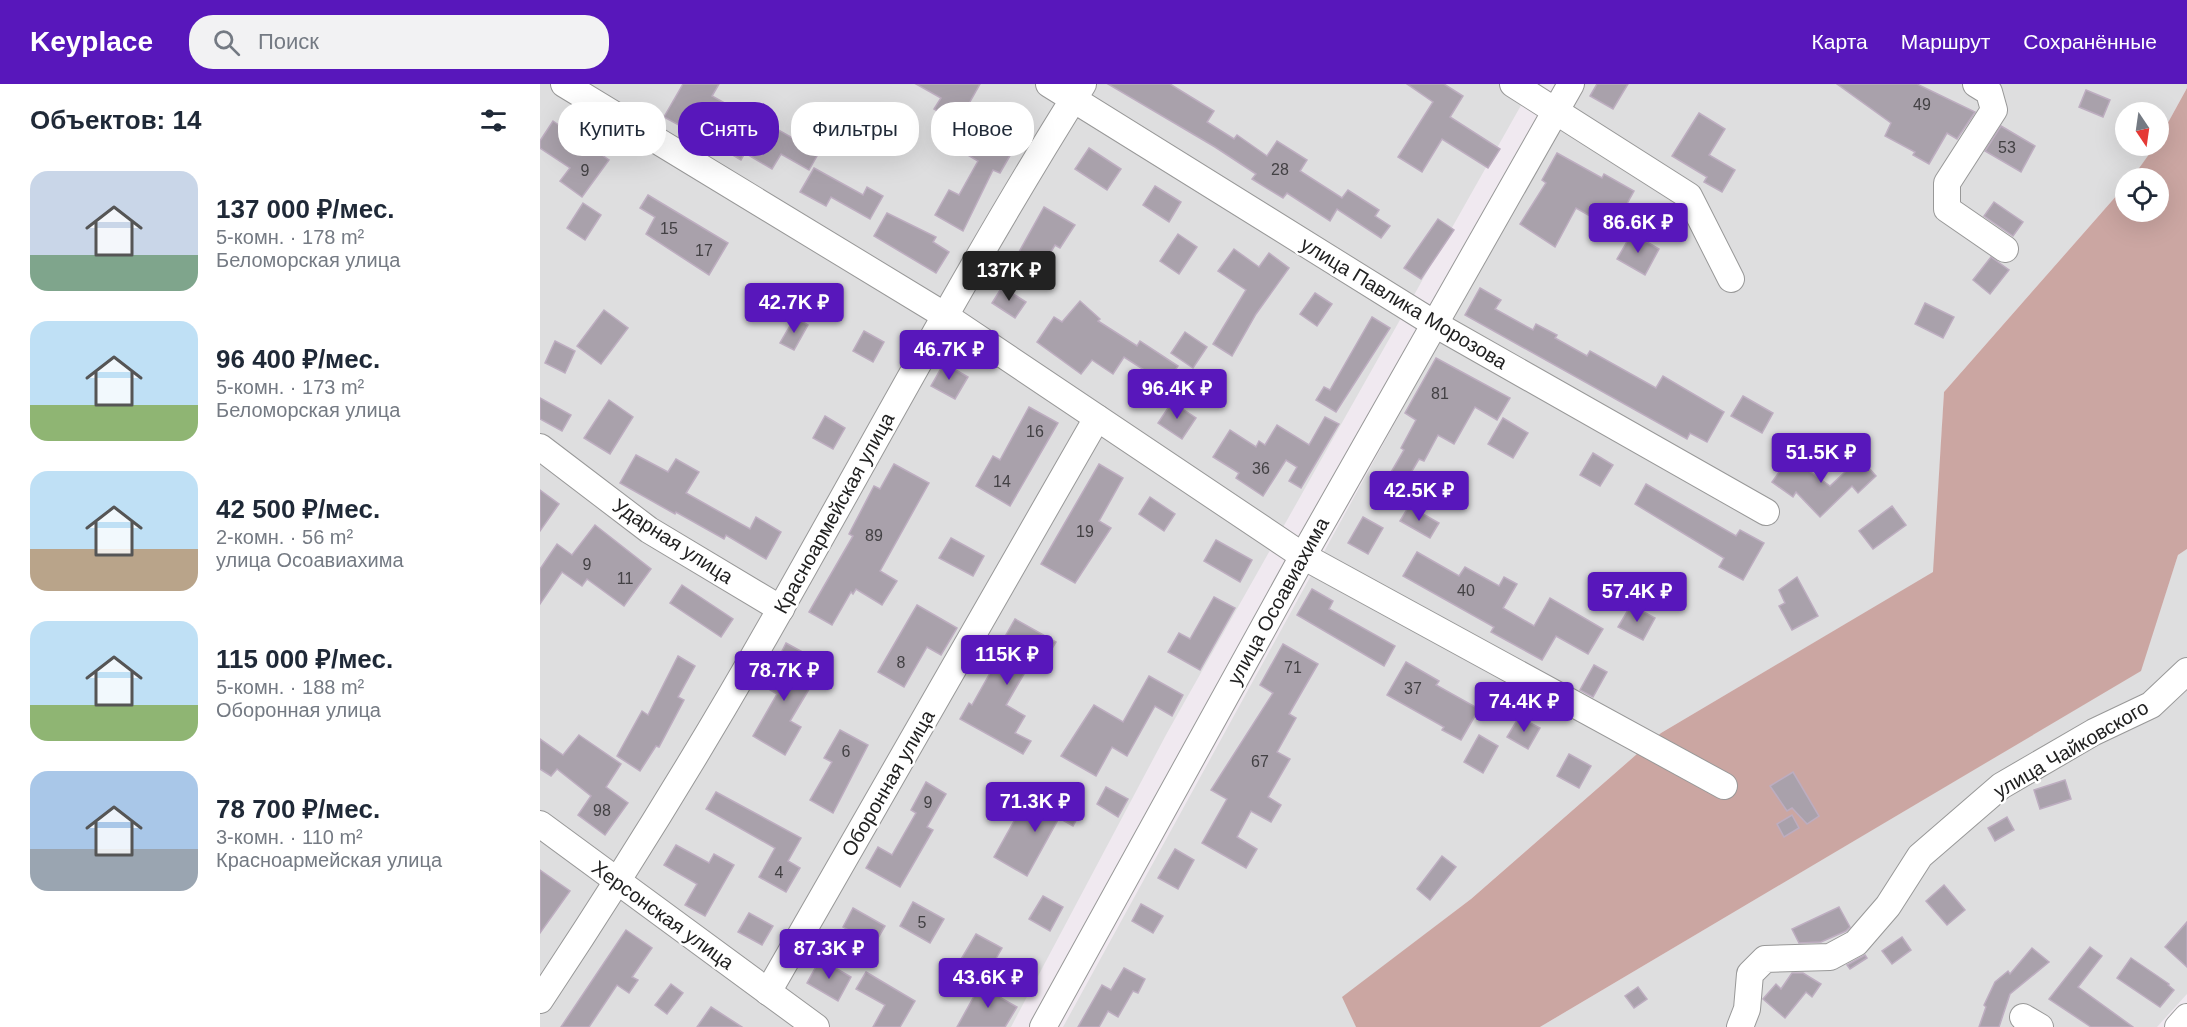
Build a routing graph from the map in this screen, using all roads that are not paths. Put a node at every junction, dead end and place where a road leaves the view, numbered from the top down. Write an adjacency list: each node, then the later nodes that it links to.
1 (564, 84): 10 (street)
2 (1049, 84): 6 (street, улица Павлика Морозова)
3 (1514, 84): 7 (street)
4 (1570, 84): 7 (street, улица Осоавиахима)
5 (1976, 84): 8 (street)
6 (1078, 92): 10 (street, Красноармейская улица); 11 (street, улица Павлика Морозова)
7 (1556, 111): 9 (street); 11 (street, улица Осоавиахима)
8 (2005, 249)
9 (1731, 279)
10 (944, 315): 12 (street); 16 (street, Красноармейская улица)
11 (1433, 323): 14 (street, улица Павлика Морозова); 15 (street, улица Осоавиахима)
12 (1097, 418): 15 (street); 21 (street, Оборонная улица)
13 (540, 447): 16 (street, Ударная улица)
14 (1766, 512)
15 (1303, 556): 18 (street); 25 (street, улица Осоавиахима)
16 (781, 609): 20 (street, Красноармейская улица)
17 (2187, 671): 26 (street, улица Чайковского)
18 (1724, 786)
19 (540, 824): 20 (street, Херсонская улица)
20 (618, 883): 21 (street, Херсонская улица); 22 (street, Красноармейская улица)
21 (768, 993): 24 (street, Херсонская улица)
22 (540, 1000)
23 (2187, 1017): 27 (street)
24 (816, 1027)
25 (1042, 1027)
26 (1740, 1027)
27 (2178, 1027)

